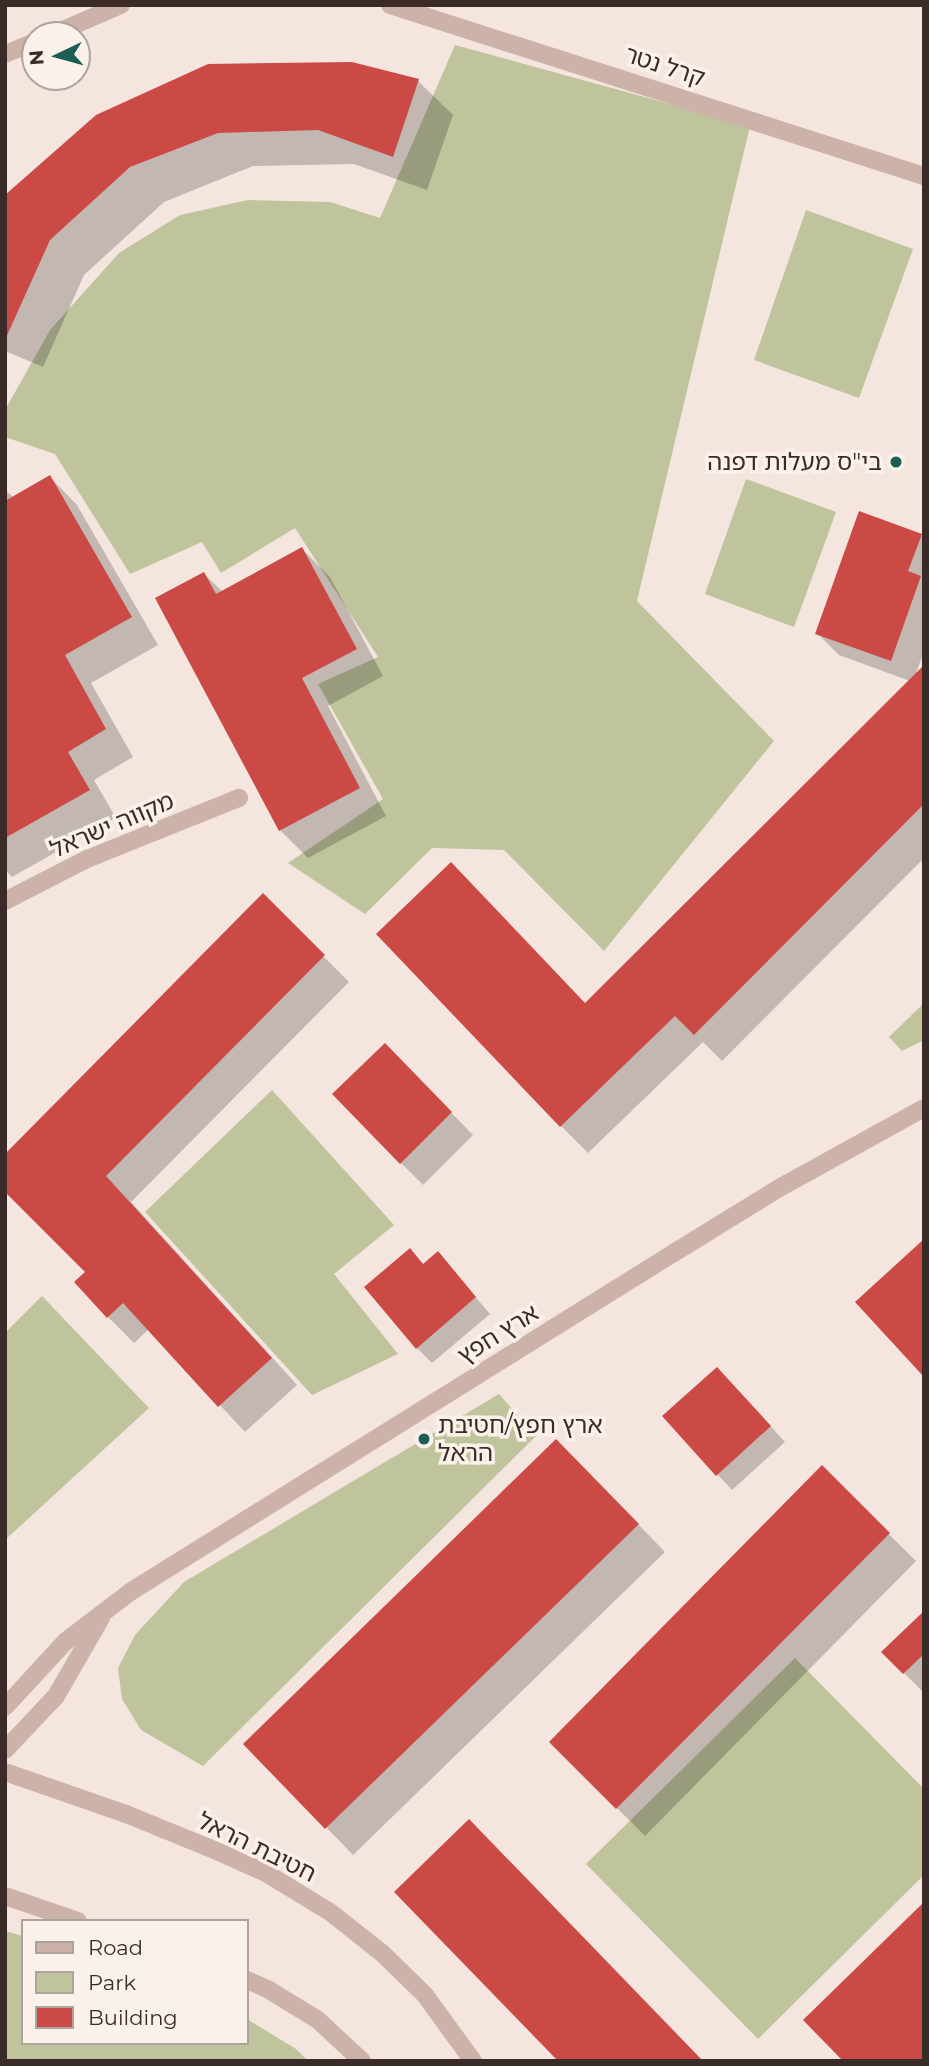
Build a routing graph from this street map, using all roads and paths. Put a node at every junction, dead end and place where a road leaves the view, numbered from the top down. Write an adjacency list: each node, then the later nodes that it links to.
1 (121, 5): 3 (street)
2 (390, 5): 4 (street, קרל נטר)
3 (84, 21)
4 (924, 176)
5 (239, 798): 6 (street, מקווה ישראל)
6 (5, 901)
7 (924, 1108): 8 (street, ארץ חפץ)
8 (105, 1612): 9 (street, ארץ חפץ); 10 (street, ארץ חפץ)
9 (5, 1707)
10 (5, 1750)
11 (5, 1772): 16 (street, חטיבת הראל)
12 (5, 1896): 13 (street)
13 (72, 1919)
14 (248, 1980): 15 (street)
15 (362, 2061)
16 (472, 2061)

